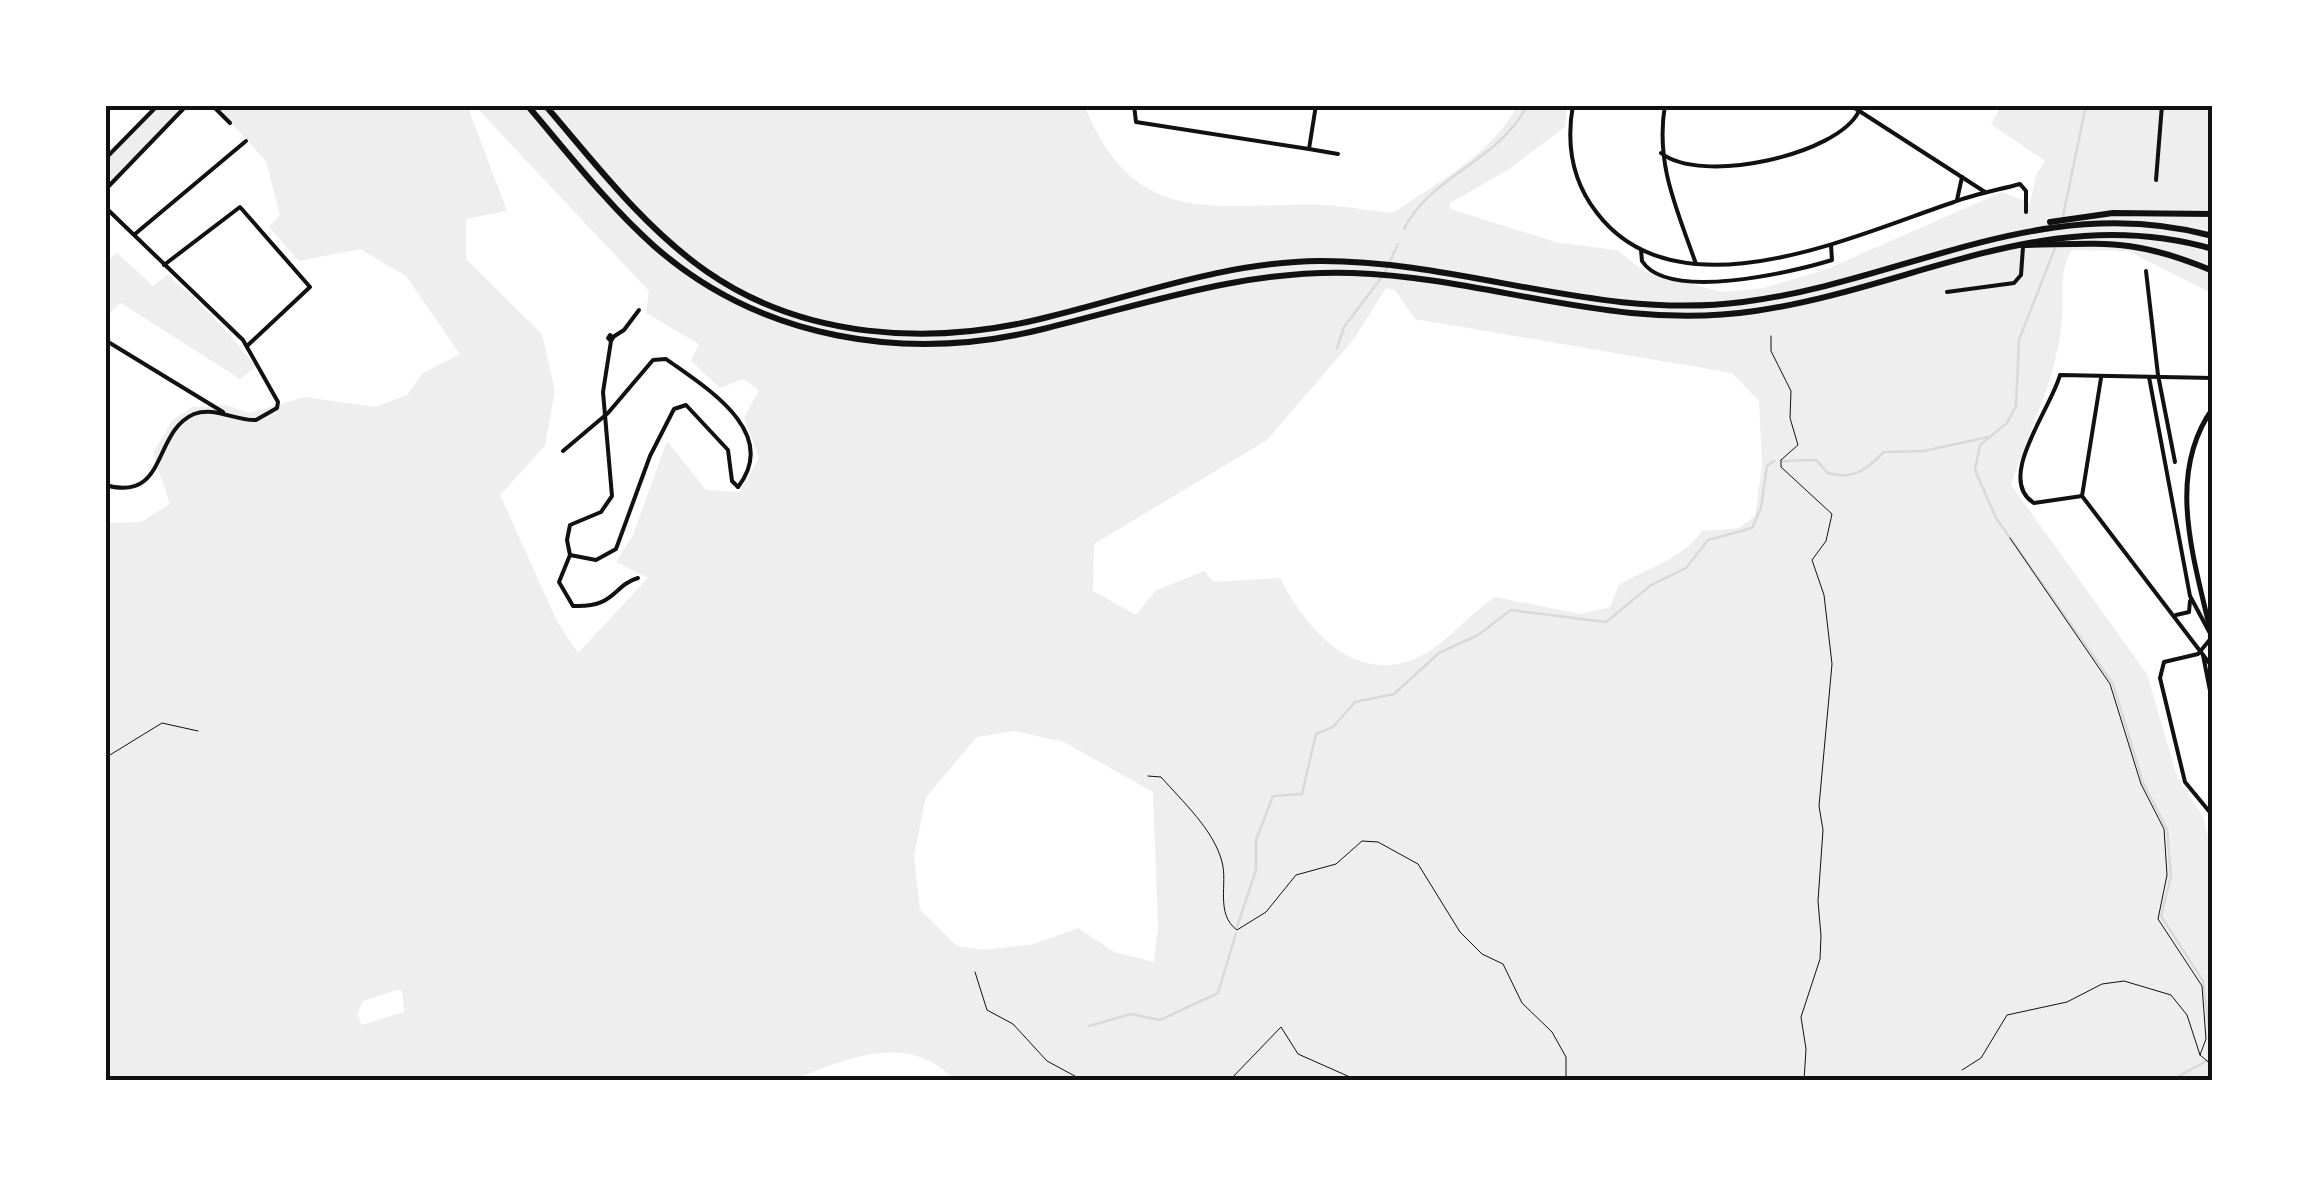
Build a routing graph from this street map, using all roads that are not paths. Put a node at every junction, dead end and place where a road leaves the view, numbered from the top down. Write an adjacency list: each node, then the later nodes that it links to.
1 (158, 105): 18 (street)
2 (187, 105): 21 (street)
3 (212, 105): 13 (street)
4 (527, 105): 32 (highway)
5 (545, 105): 27 (highway)
6 (1134, 105): 15 (street)
7 (1316, 105): 15 (street)
8 (1574, 105): 34 (street)
9 (1666, 105): 16 (street)
10 (1850, 105): 12 (street)
11 (2162, 105): 20 (street)
12 (1859, 111): 16 (street); 19 (street)
13 (230, 123)
14 (246, 140): 28 (street)
15 (1310, 149): 17 (street)
16 (1661, 153): 35 (street)
17 (1338, 154)
18 (105, 160)
19 (1962, 177): 22 (street); 23 (street)
20 (2156, 180)
21 (105, 190)
22 (1987, 193): 23 (street); 25 (street)
23 (1957, 200): 31 (street)
24 (105, 208): 28 (street)
25 (2026, 212)
26 (2213, 214): 27 (highway)
27 (2112, 217): 30 (highway)
28 (134, 235): 36 (street)
29 (2106, 236): 32 (highway); 33 (highway); 37 (highway)
30 (2213, 236)
31 (1831, 245): 35 (street); 39 (street)
32 (2020, 245): 40 (street)
33 (2213, 249)
34 (1642, 250): 35 (street); 39 (street)
35 (1699, 264): 39 (street)
36 (164, 265): 43 (street); 43 (street)
37 (2213, 270)
38 (2146, 271): 44 (street)
39 (1707, 282)
40 (1947, 292)
41 (639, 310): 50 (street)
42 (105, 340): 48 (street)
43 (248, 346): 52 (street)
44 (2158, 375): 45 (street); 47 (street); 54 (street)
45 (2149, 377): 46 (street); 59 (street)
46 (2100, 378): 56 (street); 56 (street)
47 (2213, 379)
48 (191, 395): 51 (street); 52 (street)
49 (2213, 408): 61 (main road)
50 (608, 413): 53 (street); 57 (street); 57 (street)
51 (196, 414): 52 (street); 55 (street)
52 (226, 415)
53 (563, 450)
54 (2175, 462)
55 (105, 485)
56 (2082, 496): 60 (street)
57 (570, 555): 58 (street)
58 (638, 578)
59 (2190, 596): 60 (street); 61 (street)
60 (2176, 615): 62 (street)
61 (2212, 640): 62 (street)
62 (2202, 650): 63 (street); 64 (street); 65 (street)
63 (2213, 668)
64 (2213, 706)
65 (2213, 816)

